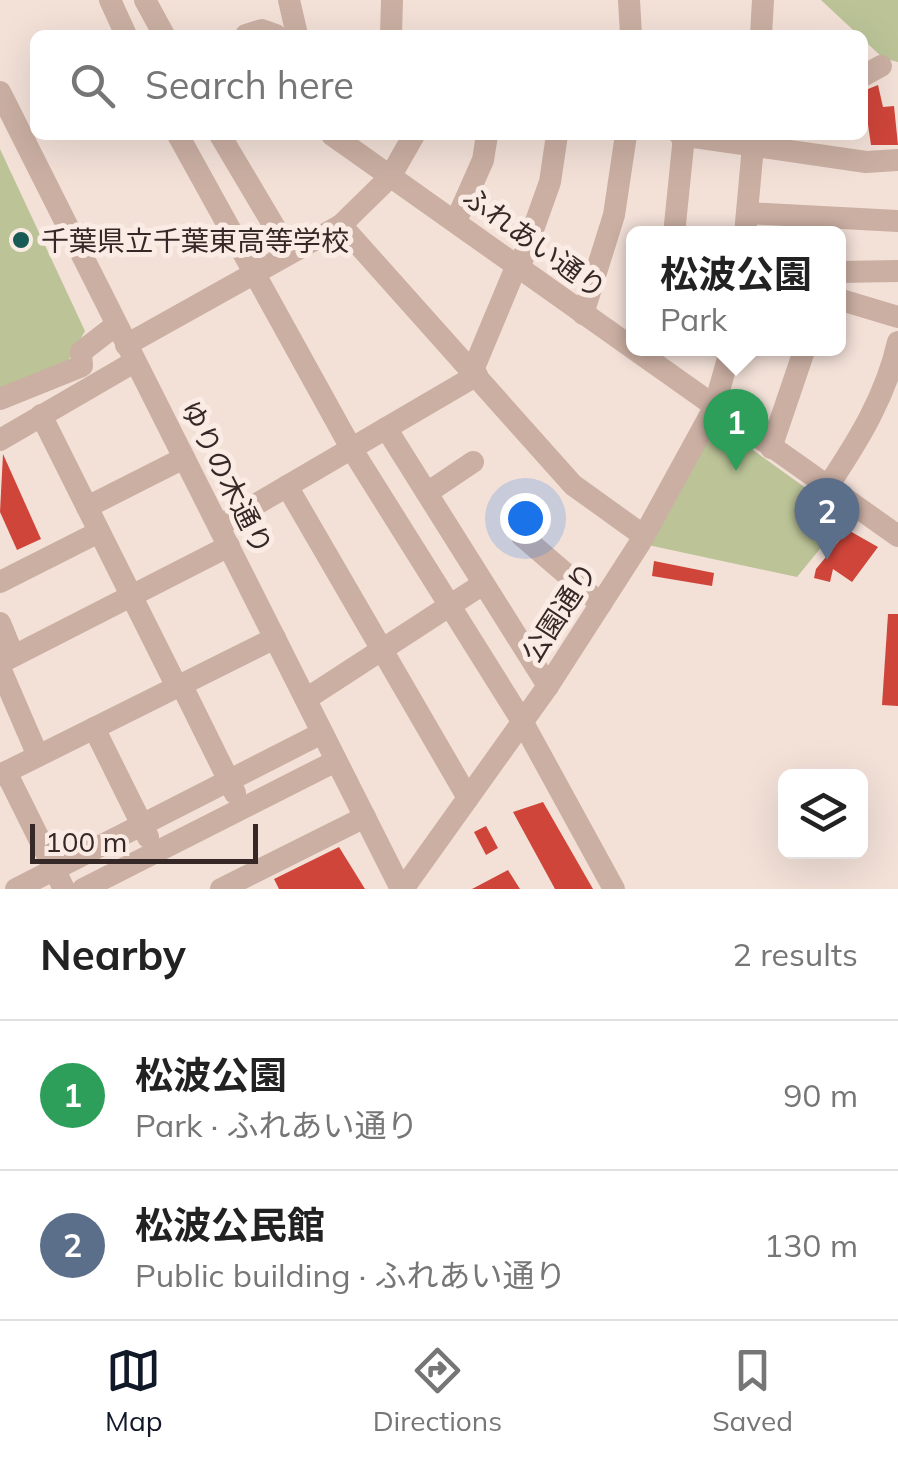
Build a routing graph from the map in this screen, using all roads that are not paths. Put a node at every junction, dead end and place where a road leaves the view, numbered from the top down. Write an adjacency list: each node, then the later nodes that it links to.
1 (110, 0): 7 (street)
2 (146, 0): 8 (street)
3 (289, 0): 9 (street)
4 (392, 0): 10 (street)
5 (629, 0): 11 (street)
6 (763, 0): 12 (street)
7 (124, 30)
8 (161, 30)
9 (296, 30)
10 (391, 30)
11 (630, 30)
12 (760, 30)
13 (0, 92): 14 (street, ゆりの木通り)
14 (29, 138): 41 (street, ゆりの木通り)
15 (181, 140): 34 (street)
16 (223, 140): 31 (street)
17 (339, 140): 25 (street, ふれあい通り)
18 (411, 140): 25 (street)
19 (486, 140): 27 (street)
20 (556, 140): 32 (street)
21 (625, 140): 37 (street)
22 (682, 140): 30 (street)
23 (754, 141): 24 (street); 28 (street)
24 (898, 160)
25 (390, 176): 27 (street, ふれあい通り); 29 (street)
26 (898, 221): 28 (street)
27 (456, 222): 32 (street, ふれあい通り)
28 (746, 223)
29 (341, 226): 31 (street); 45 (street)
30 (675, 226)
31 (290, 253): 34 (street)
32 (518, 268): 37 (street, ふれあい通り); 45 (street)
33 (898, 271): 35 (street)
34 (254, 272): 41 (street); 51 (street)
35 (846, 272)
36 (846, 301): 38 (street)
37 (583, 314): 39 (street, ふれあい通り)
38 (898, 317)
39 (626, 341)
40 (898, 342): 56 (street)
41 (125, 344): 46 (street); 48 (street); 53 (street, ゆりの木通り)
42 (650, 356): 47 (street, ふれあい通り)
43 (728, 356): 47 (street, 公園通り)
44 (802, 356): 52 (street)
45 (475, 372): 49 (street); 63 (street)
46 (0, 399)
47 (714, 408): 52 (street, ふれあい通り); 63 (street, 公園通り)
48 (41, 415): 50 (street); 58 (street)
49 (386, 428): 51 (street); 57 (street)
50 (0, 440)
51 (352, 448): 55 (street); 68 (street)
52 (771, 448): 56 (street, ふれあい通り)
53 (184, 458): 58 (street); 61 (street, ゆりの木通り)
54 (473, 462): 57 (street)
55 (287, 486): 61 (street); 71 (street)
56 (828, 486): 59 (street, ふれあい通り)
57 (427, 493): 65 (street)
58 (86, 507): 60 (street)
59 (895, 528)
60 (99, 532): 64 (street); 66 (street)
61 (224, 536): 66 (street); 70 (street, ゆりの木通り)
62 (522, 536): 67 (street)
63 (644, 536): 67 (street, 公園通り)
64 (0, 582)
65 (484, 584): 68 (street); 74 (street)
66 (131, 595): 72 (street); 73 (street)
67 (600, 604): 74 (street, 公園通り)
68 (450, 606): 71 (street); 76 (street)
69 (0, 623): 72 (street)
70 (276, 638): 73 (street); 75 (street, ゆりの木通り)
71 (382, 650): 75 (street); 83 (street)
72 (4, 662): 79 (street)
73 (179, 686): 77 (street); 82 (street)
74 (548, 686): 76 (street, 公園通り)
75 (306, 698): 78 (street, ゆりの木通り)
76 (522, 722): 83 (street, 公園通り); 93 (street)
77 (94, 728): 79 (street); 86 (street)
78 (322, 733): 80 (street, ゆりの木通り); 82 (street)
79 (38, 756): 81 (street)
80 (336, 760): 84 (street); 85 (street, ゆりの木通り)
81 (3, 773): 88 (street)
82 (228, 781): 84 (street); 86 (street)
83 (468, 798): 92 (street, 公園通り)
84 (242, 808): 87 (street)
85 (364, 818): 91 (street); 92 (street, ゆりの木通り)
86 (142, 825): 87 (street); 88 (street)
87 (156, 852): 90 (street)
88 (59, 879): 89 (street)
89 (16, 889)
90 (83, 889)
91 (221, 889)
92 (402, 889)
93 (614, 889)

